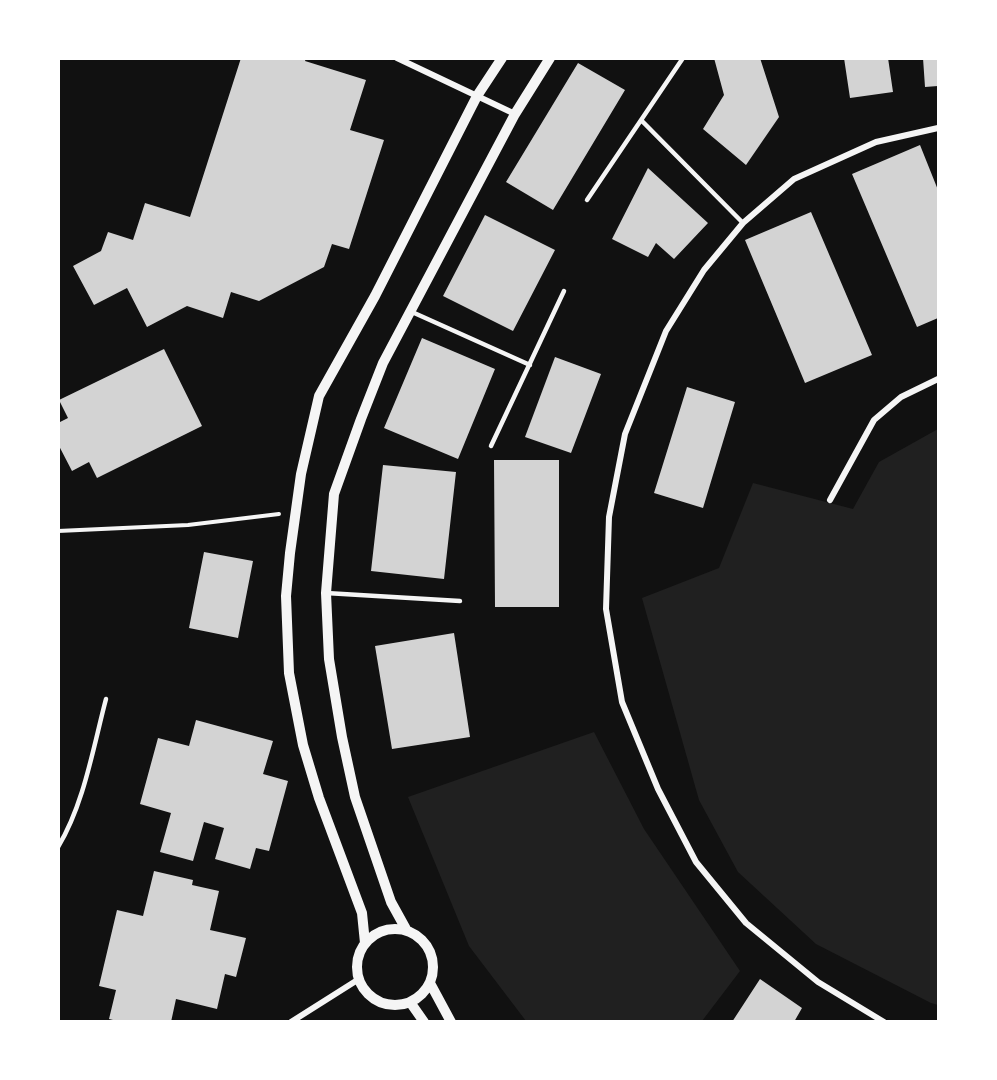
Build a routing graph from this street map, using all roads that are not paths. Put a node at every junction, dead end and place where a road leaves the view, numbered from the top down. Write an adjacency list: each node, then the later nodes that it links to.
1 (397, 58): 5 (street)
2 (502, 58): 5 (street)
3 (550, 58): 6 (street)
4 (684, 58): 7 (lane)
5 (477, 96): 6 (street); 22 (street)
6 (515, 114): 12 (street)
7 (641, 120): 9 (lane); 10 (lane)
8 (939, 128): 10 (street)
9 (587, 200)
10 (743, 223): 29 (street)
11 (564, 291): 13 (lane)
12 (411, 312): 13 (lane); 17 (street)
13 (530, 364): 15 (lane)
14 (939, 378): 16 (street)
15 (491, 446)
16 (830, 500)
17 (326, 593): 18 (lane); 21 (street)
18 (460, 601)
19 (106, 699): 20 (lane)
20 (58, 847)
21 (407, 931): 22 (street); 24 (street)
22 (365, 943): 23 (street)
23 (359, 979): 25 (street); 26 (street)
24 (429, 982): 25 (street); 28 (street)
25 (410, 1002): 27 (street)
26 (291, 1022)
27 (424, 1022)
28 (451, 1022)
29 (884, 1022)

